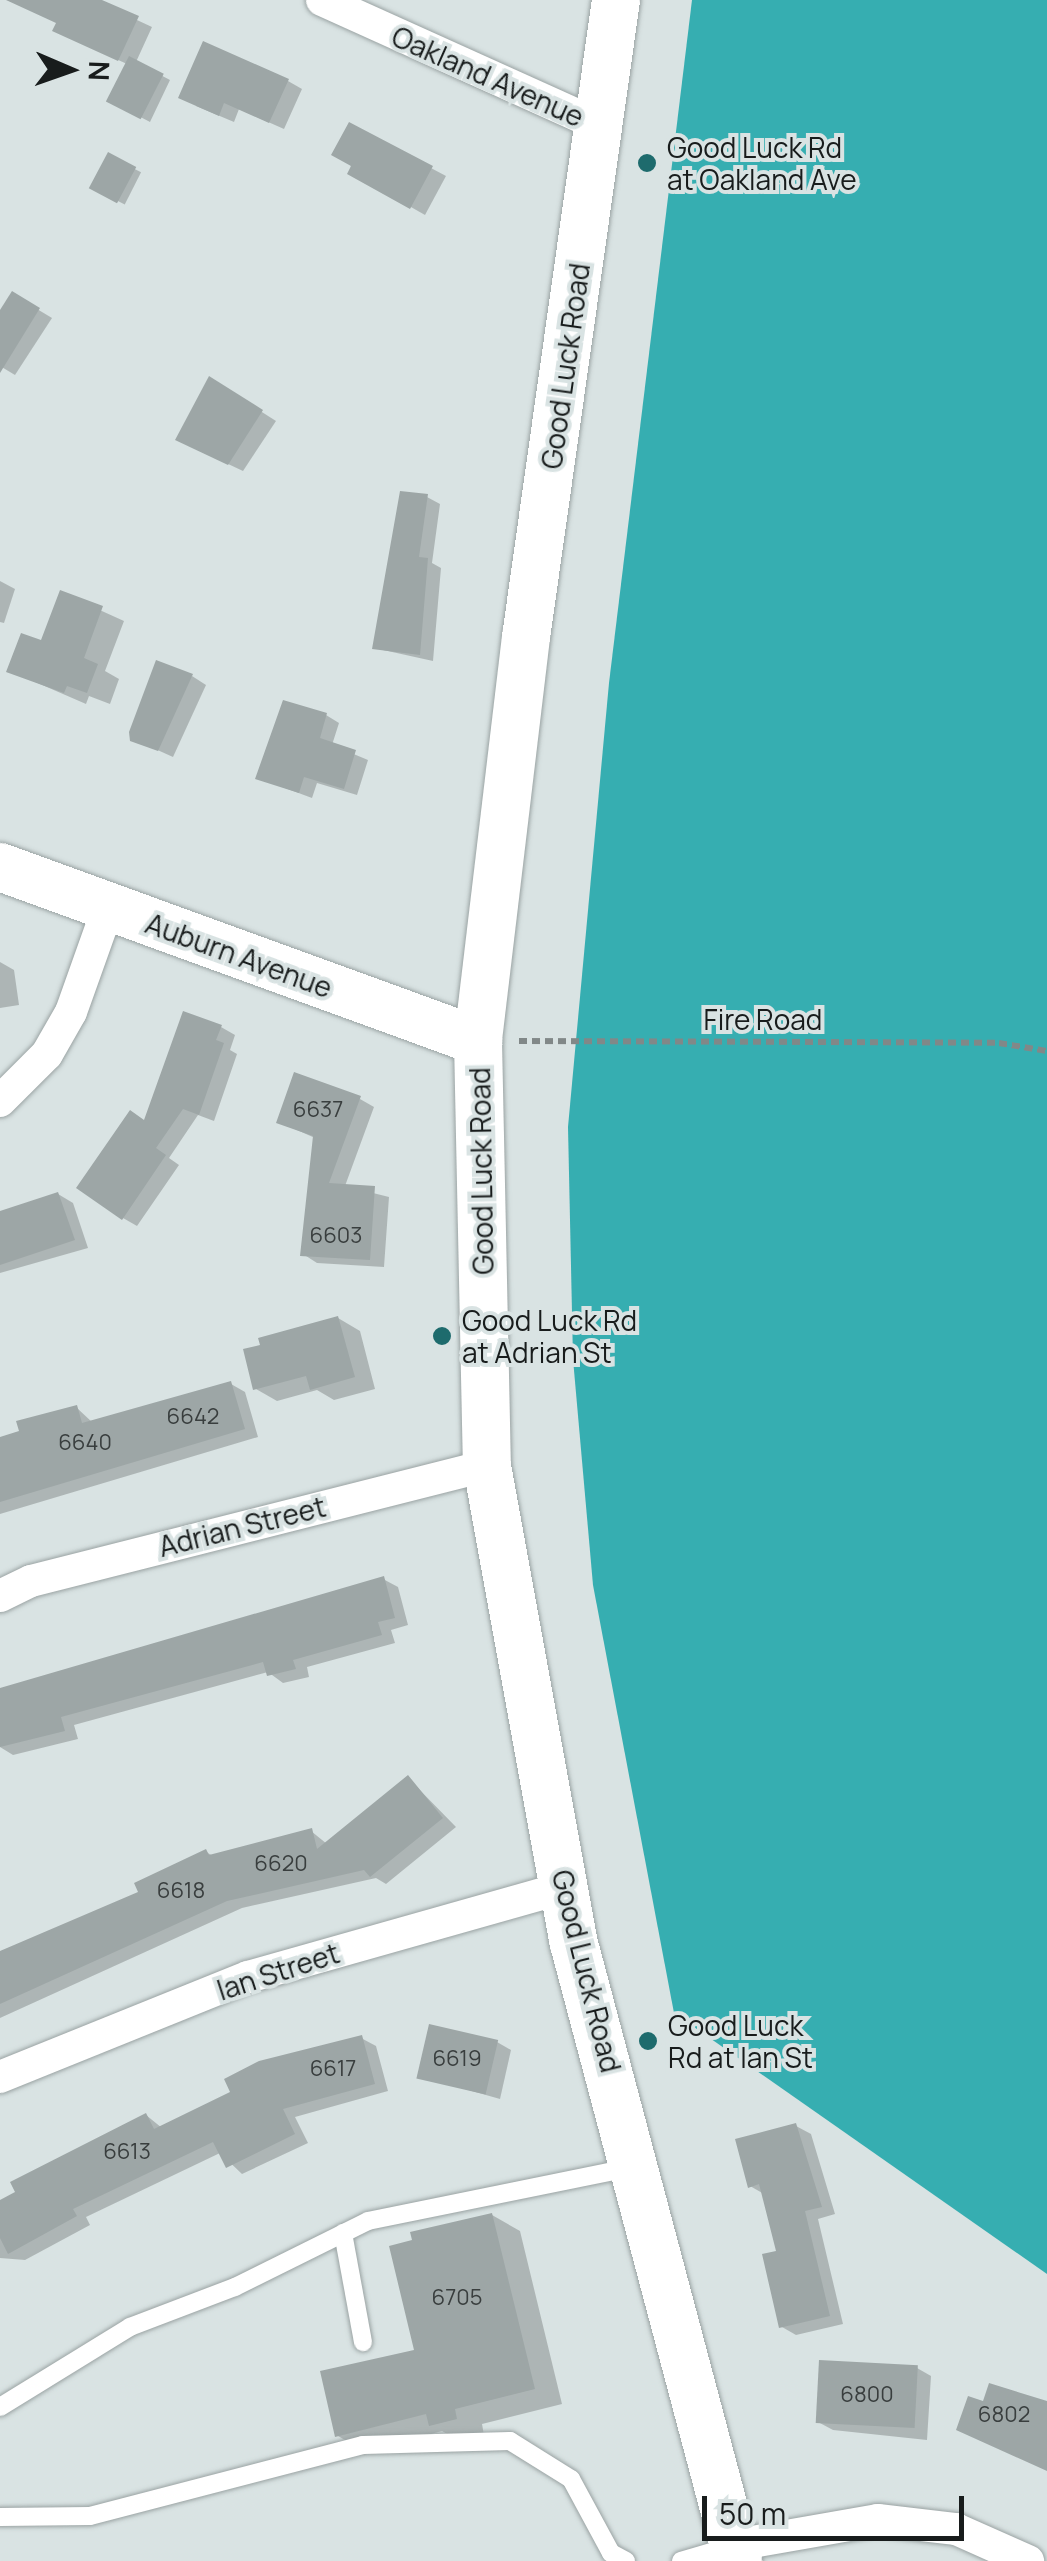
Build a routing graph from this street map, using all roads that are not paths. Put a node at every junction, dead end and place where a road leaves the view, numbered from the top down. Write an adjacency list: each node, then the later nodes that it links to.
1 (322, 0): 3 (street, Oakland Avenue)
2 (616, 0): 3 (main road, Good Luck Road)
3 (599, 126): 6 (main road, Good Luck Road)
4 (0, 867): 5 (main road, Auburn Avenue)
5 (108, 908): 6 (main road, Auburn Avenue); 7 (street)
6 (478, 1041): 8 (main road, Good Luck Road)
7 (0, 1101)
8 (487, 1466): 9 (street, Adrian Street); 10 (main road, Good Luck Road)
9 (0, 1596)
10 (565, 1888): 11 (street, Ian Street); 12 (main road, Good Luck Road)
11 (0, 2078)
12 (636, 2166): 13 (lane); 17 (main road, Good Luck Road)
13 (343, 2233): 14 (lane); 15 (lane)
14 (363, 2342)
15 (0, 2408)
16 (0, 2517): 18 (lane)
17 (737, 2553): 19 (lane); 20 (street)
18 (626, 2561)
19 (681, 2561)
20 (1028, 2561)

